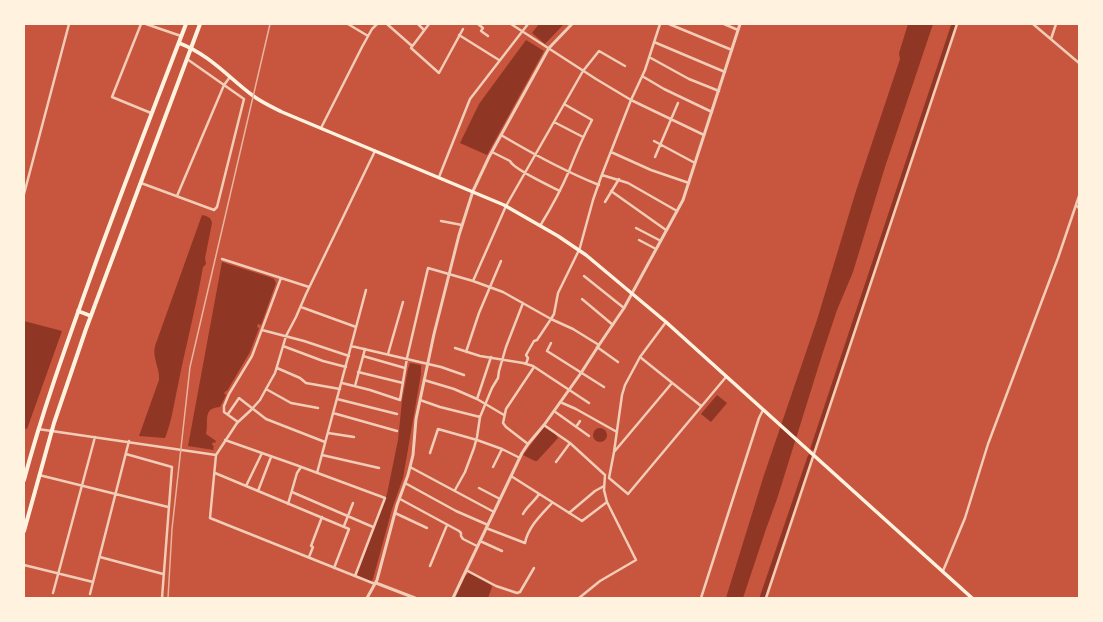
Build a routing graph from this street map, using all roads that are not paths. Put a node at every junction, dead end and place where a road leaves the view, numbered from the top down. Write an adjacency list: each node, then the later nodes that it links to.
1 (69, 24): 78 (street)
2 (140, 24): 52 (street)
3 (146, 24): 27 (street)
4 (186, 24): 27 (main road)
5 (200, 24): 34 (main road)
6 (348, 24): 28 (street)
7 (377, 24): 28 (street)
8 (387, 24): 33 (street)
9 (418, 24): 23 (street)
10 (429, 24): 23 (street)
11 (478, 24): 29 (street)
12 (511, 24): 25 (street)
13 (528, 24): 25 (street)
14 (572, 24): 35 (street)
15 (660, 24): 31 (street)
16 (669, 24): 36 (street)
17 (724, 24): 24 (street)
18 (740, 24): 24 (street)
19 (957, 24): 192 (street)
20 (1034, 24): 30 (street)
21 (1056, 24): 30 (street)
22 (462, 29): 26 (street)
23 (424, 30): 33 (street)
24 (738, 30): 36 (street)
25 (522, 32): 35 (street); 39 (street)
26 (459, 35): 33 (street); 39 (street)
27 (182, 36): 32 (main road)
28 (368, 36): 55 (street)
29 (488, 36)
30 (1051, 39): 40 (street)
31 (654, 42): 37 (street); 43 (street)
32 (179, 43): 34 (main road); 52 (main road)
33 (412, 46)
34 (192, 48): 38 (main road); 44 (main road)
35 (549, 48): 42 (street); 56 (street)
36 (732, 50): 43 (street)
37 (649, 57): 45 (street); 47 (street)
38 (187, 59): 46 (street); 72 (main road)
39 (500, 60): 70 (street)
40 (1079, 63)
41 (625, 66): 42 (street)
42 (583, 70): 48 (street); 50 (street)
43 (724, 72): 47 (street)
44 (230, 76): 46 (street); 55 (main road)
45 (642, 76): 48 (street); 51 (street)
46 (224, 85): 79 (street); 79 (street)
47 (719, 91): 51 (street)
48 (631, 100): 53 (street); 63 (street)
49 (678, 103): 53 (street)
50 (564, 104): 54 (street); 58 (street)
51 (712, 112): 57 (street)
52 (151, 113): 110 (main road)
53 (670, 119): 57 (street); 60 (street)
54 (554, 122): 58 (street); 64 (street)
55 (321, 128): 61 (main road)
56 (501, 135): 62 (street); 64 (street)
57 (704, 135): 66 (street)
58 (583, 137): 67 (street)
59 (654, 141): 60 (street)
60 (660, 144): 65 (street); 66 (street)
61 (376, 151): 70 (main road); 101 (street)
62 (492, 152): 68 (street); 75 (street)
63 (611, 152): 69 (street); 73 (street)
64 (535, 155): 67 (street); 68 (street)
65 (655, 157)
66 (696, 163): 73 (street)
67 (569, 172): 74 (street); 76 (street)
68 (526, 173): 76 (street); 82 (street)
69 (602, 175): 71 (street); 74 (street)
70 (439, 177): 75 (main road)
71 (618, 179): 77 (street); 85 (street)
72 (141, 183): 79 (street); 111 (main road)
73 (690, 183): 85 (street)
74 (598, 185): 94 (street)
75 (473, 191): 82 (main road); 87 (street)
76 (560, 191): 88 (street)
77 (611, 191): 81 (street); 90 (street)
78 (24, 194)
79 (177, 196)
80 (1079, 196): 83 (street)
81 (605, 202)
82 (506, 206): 88 (main road); 100 (street)
83 (1076, 206): 84 (street); 247 (street)
84 (1079, 208)
85 (677, 211): 90 (street)
86 (441, 221): 87 (street)
87 (462, 225): 97 (street)
88 (540, 226): 94 (main road)
89 (636, 228): 92 (street)
90 (666, 230): 92 (street)
91 (639, 240): 93 (street)
92 (661, 241): 93 (street)
93 (656, 249): 104 (street)
94 (579, 250): 104 (main road); 112 (street)
95 (222, 259): 99 (street)
96 (501, 261): 102 (street)
97 (449, 274): 100 (street); 130 (street); 133 (street)
98 (584, 276): 109 (street)
99 (281, 278): 101 (street); 116 (street)
100 (473, 281): 102 (street)
101 (309, 287): 108 (street)
102 (489, 287): 107 (street); 124 (street)
103 (366, 290): 115 (street)
104 (632, 294): 109 (street); 113 (main road)
105 (582, 299): 114 (street)
106 (403, 302): 125 (street)
107 (523, 303): 112 (street); 131 (street)
108 (301, 307): 115 (street); 117 (street)
109 (624, 308): 114 (street)
110 (78, 311): 111 (main road); 172 (main road)
111 (91, 316): 173 (main road)
112 (551, 319): 121 (street); 134 (street)
113 (666, 322): 129 (street); 142 (main road)
114 (613, 325): 121 (street)
115 (356, 327): 120 (street)
116 (262, 330): 117 (street); 164 (street)
117 (286, 336): 119 (street); 126 (street)
118 (551, 343): 140 (street)
119 (283, 346): 135 (street); 137 (street)
120 (351, 346): 122 (street); 126 (street)
121 (598, 346): 132 (street); 140 (street)
122 (365, 348): 125 (street); 127 (street)
123 (455, 348): 124 (street)
124 (466, 352): 128 (street)
125 (388, 354): 130 (street)
126 (349, 356): 135 (street)
127 (363, 356): 138 (street); 139 (street)
128 (491, 357): 131 (street); 153 (street)
129 (640, 357): 146 (street); 176 (street)
130 (407, 358): 133 (street); 138 (street)
131 (502, 359): 134 (street); 157 (street)
132 (618, 362)
133 (427, 364): 141 (street); 143 (street)
134 (526, 364): 136 (street)
135 (346, 367): 144 (street)
136 (534, 367): 151 (street); 166 (street)
137 (277, 368): 149 (street); 150 (street)
138 (405, 368): 145 (street)
139 (358, 372): 145 (street); 147 (street)
140 (581, 373): 148 (street); 151 (street)
141 (464, 375)
142 (726, 376): 158 (street); 161 (main road)
143 (424, 380): 153 (street); 154 (street)
144 (342, 383): 147 (street); 150 (street)
145 (403, 383): 147 (street)
146 (672, 383): 158 (street); 187 (street)
147 (354, 386)
148 (604, 387)
149 (266, 389): 159 (street); 160 (street)
150 (340, 389): 152 (street)
151 (569, 390): 155 (street); 156 (street)
152 (337, 399): 163 (street); 165 (street)
153 (477, 399): 157 (street)
154 (420, 400): 167 (street); 198 (street)
155 (560, 402): 162 (street); 176 (street)
156 (589, 403)
157 (485, 404): 166 (street); 167 (street)
158 (701, 406): 206 (street)
159 (253, 408): 164 (street); 169 (street); 183 (street)
160 (318, 408)
161 (764, 410): 192 (main road); 260 (street)
162 (554, 411): 170 (street); 171 (street)
163 (333, 413): 174 (street); 175 (street)
164 (228, 414): 169 (street)
165 (397, 414)
166 (504, 415): 184 (street)
167 (480, 417): 181 (street)
168 (580, 421): 171 (street)
169 (238, 422): 180 (street)
170 (544, 425): 184 (street); 185 (street)
171 (576, 427): 177 (street)
172 (38, 429): 173 (street); 207 (main road)
173 (52, 431): 178 (street); 203 (main road)
174 (397, 431)
175 (328, 432): 179 (street); 183 (street)
176 (617, 432): 187 (street)
177 (589, 436)
178 (95, 437): 182 (street); 209 (street)
179 (354, 437)
180 (225, 440): 188 (street); 191 (street)
181 (476, 440): 186 (street); 189 (street); 213 (street)
182 (129, 441): 190 (street); 191 (street)
183 (325, 442): 193 (street)
184 (528, 444): 195 (street)
185 (570, 444): 196 (street); 204 (street)
186 (502, 449): 195 (street); 199 (street)
187 (614, 452): 206 (street)
188 (262, 453): 194 (street); 210 (street)
189 (430, 453)
190 (126, 454): 216 (street); 224 (street)
191 (216, 454): 201 (street)
192 (813, 454): 247 (main road); 261 (street)
193 (322, 455): 200 (street); 202 (street)
194 (271, 457): 197 (street); 214 (street)
195 (520, 458): 205 (street)
196 (556, 462)
197 (302, 467): 202 (street); 215 (street)
198 (410, 467): 208 (street); 213 (street)
199 (493, 467)
200 (379, 468)
201 (215, 473): 210 (street); 241 (street)
202 (317, 473): 234 (street)
203 (39, 475): 209 (street); 236 (main road)
204 (605, 475): 206 (street); 211 (street)
205 (512, 476): 217 (street); 219 (street)
206 (609, 478)
207 (24, 480)
208 (406, 483): 218 (street); 233 (street)
209 (82, 485): 216 (street); 248 (street)
210 (246, 486): 214 (street)
211 (604, 486): 220 (street); 227 (street)
212 (479, 488): 219 (street)
213 (456, 490): 225 (street)
214 (258, 491): 223 (street)
215 (292, 492): 223 (street); 229 (street)
216 (116, 494): 224 (street); 240 (street)
217 (539, 494): 222 (street); 228 (street)
218 (400, 499): 226 (street); 231 (street)
219 (500, 499): 225 (street)
220 (607, 502): 227 (street); 259 (street)
221 (353, 503): 229 (street)
222 (552, 503): 227 (street); 233 (street)
223 (288, 504): 230 (street)
224 (168, 506): 249 (street)
225 (494, 512): 233 (street)
226 (395, 513): 235 (street); 252 (street)
227 (569, 513)
228 (523, 514)
229 (348, 516): 232 (street); 234 (street)
230 (322, 517): 232 (street); 241 (street)
231 (447, 525): 238 (street); 243 (street)
232 (344, 526): 244 (street)
233 (487, 526): 237 (street)
234 (373, 527): 250 (street)
235 (427, 528)
236 (24, 531)
237 (480, 541): 238 (street); 239 (street)
238 (477, 546): 246 (street)
239 (502, 551)
240 (100, 557): 249 (street); 251 (street)
241 (309, 557): 244 (street)
242 (24, 565): 248 (street)
243 (430, 566)
244 (334, 568): 250 (street)
245 (534, 568): 246 (street)
246 (466, 570): 258 (street)
247 (943, 571): 262 (main road)
248 (58, 574): 251 (street); 253 (street)
249 (163, 574): 255 (street)
250 (355, 576): 252 (street)
251 (93, 582): 254 (street)
252 (375, 583): 256 (street); 257 (street)
253 (53, 593)
254 (90, 594)
255 (162, 598)
256 (367, 598)
257 (415, 598)
258 (453, 598)
259 (577, 598)
260 (701, 598)
261 (766, 598)
262 (972, 598)

